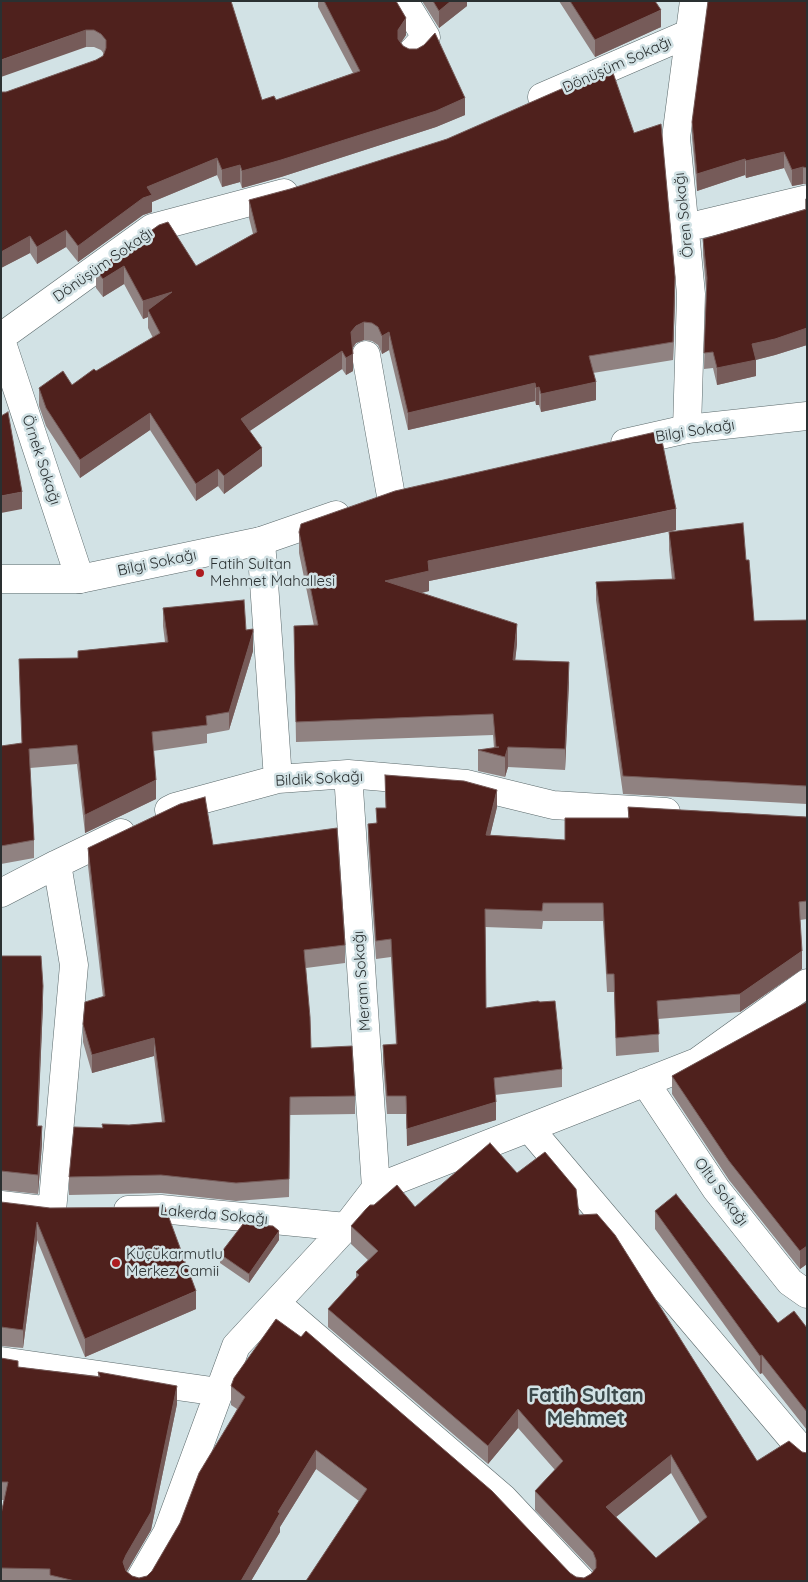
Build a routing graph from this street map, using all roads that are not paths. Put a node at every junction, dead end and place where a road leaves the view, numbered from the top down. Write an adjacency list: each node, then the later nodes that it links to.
1 (404, 1): 4 (street)
2 (694, 1): 3 (street, Ören Sokağı)
3 (690, 33): 5 (street, Dönüşüm Sokağı); 8 (street, Ören Sokağı)
4 (413, 51)
5 (522, 106)
6 (303, 186): 9 (street, Dönüşüm Sokağı)
7 (807, 199): 8 (street)
8 (685, 228): 12 (street, Ören Sokağı)
9 (1, 338): 18 (street, Örnek Sokağı)
10 (366, 354): 15 (street)
11 (807, 416): 12 (street, Bilgi Sokağı)
12 (686, 429): 13 (street, Bilgi Sokağı)
13 (601, 449)
14 (420, 490): 15 (street, Bilgi Sokağı)
15 (375, 501): 16 (street, Bilgi Sokağı)
16 (261, 541): 18 (street, Bilgi Sokağı); 20 (street)
17 (1, 579): 18 (street, Bilgi Sokağı)
18 (80, 579)
19 (348, 774): 20 (street, Bildik Sokağı); 21 (street, Bildik Sokağı); 27 (street, Meram Sokağı)
20 (278, 779): 22 (street, Bildik Sokağı)
21 (690, 813)
22 (57, 864): 23 (street, Bildik Sokağı); 28 (street)
23 (1, 893)
24 (807, 982): 25 (street)
25 (645, 1082): 26 (street); 31 (street, Oltu Sokağı)
26 (529, 1128): 27 (street); 35 (street)
27 (376, 1188): 30 (street)
28 (1, 1205)
29 (102, 1210): 30 (street, Lakerda Sokağı)
30 (346, 1227): 32 (street)
31 (807, 1294)
32 (276, 1303): 34 (street); 36 (street)
33 (1, 1361): 34 (street)
34 (219, 1392): 37 (street)
35 (807, 1456)
36 (580, 1580)
37 (139, 1581)

